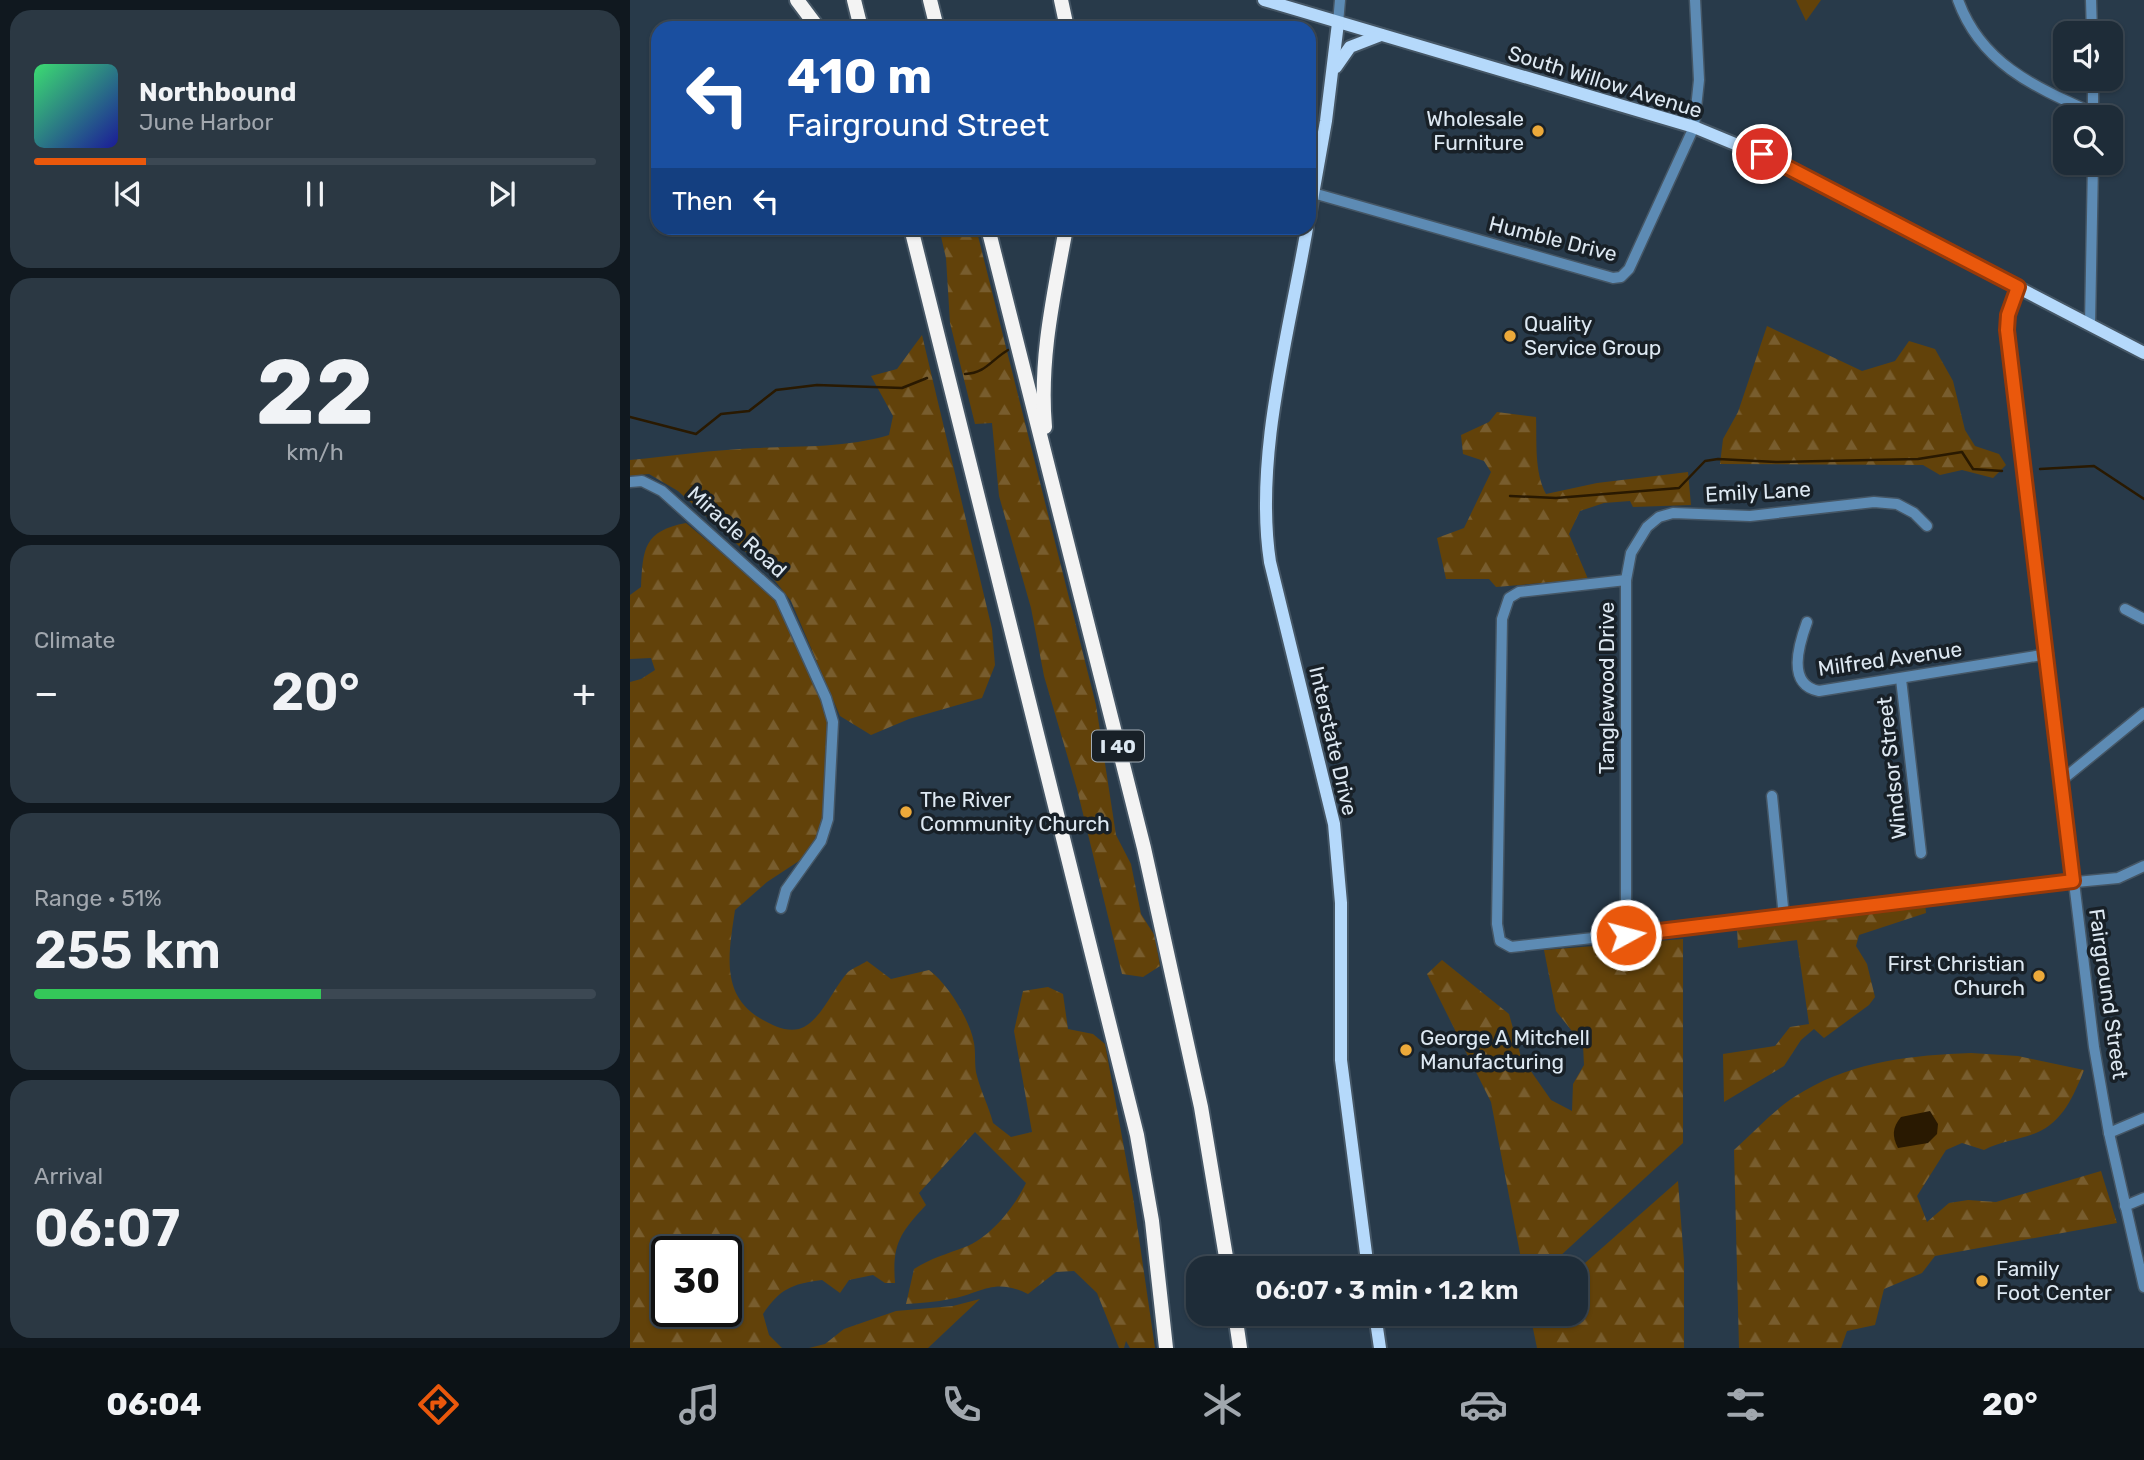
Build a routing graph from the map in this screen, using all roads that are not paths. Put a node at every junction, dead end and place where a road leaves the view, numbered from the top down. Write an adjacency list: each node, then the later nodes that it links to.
1 (797, 0): 10 (highway)
2 (854, 0): 11 (highway)
3 (930, 0): 12 (highway)
4 (1063, 0): 13 (highway)
5 (1264, 0): 15 (main road, South Willow Avenue)
6 (1340, 0): 15 (street)
7 (1695, 0): 19 (street, Humble Drive)
8 (1958, 0): 18 (street)
9 (2091, 0): 14 (street)
10 (812, 21)
11 (859, 21)
12 (935, 21)
13 (1066, 21)
14 (2092, 21)
15 (1338, 23): 16 (main road, South Willow Avenue); 17 (main road)
16 (1382, 35): 17 (main road); 19 (main road, South Willow Avenue)
17 (1331, 77): 20 (main road)
18 (2075, 105)
19 (1694, 127): 22 (street, Humble Drive); 27 (main road, South Willow Avenue)
20 (1316, 173)
21 (2093, 175): 28 (street)
22 (1316, 193)
23 (913, 235): 58 (highway)
24 (990, 235): 30 (highway, I 40)
25 (1065, 235): 30 (highway)
26 (1306, 235): 53 (main road, Interstate Drive)
27 (2018, 287): 28 (main road, South Willow Avenue); 37 (street, Fairground Street)
28 (2091, 324): 29 (main road, South Willow Avenue)
29 (2144, 353)
30 (1049, 470): 52 (highway, I 40)
31 (630, 482): 45 (street, Miracle Road)
32 (1927, 526): 33 (street, Emily Lane)
33 (1626, 580): 47 (street, Tanglewood Drive); 47 (street, Tanglewood Drive)
34 (2125, 608): 35 (street)
35 (2144, 619)
36 (1807, 622): 38 (street, Milfred Avenue)
37 (2048, 654): 38 (street, Milfred Avenue); 40 (street, Fairground Street)
38 (1901, 679): 42 (street, Windsor Street)
39 (2144, 713): 40 (street)
40 (2062, 780): 44 (street, Fairground Street)
41 (1772, 796): 46 (street)
42 (1921, 853)
43 (2144, 866): 44 (street)
44 (2073, 881): 46 (street); 49 (street, Fairground Street)
45 (780, 908)
46 (1784, 917): 47 (street)
47 (1626, 935)
48 (2144, 1118): 49 (street)
49 (2109, 1133): 51 (street, Fairground Street)
50 (2144, 1198): 51 (street)
51 (2125, 1206): 54 (street, Fairground Street)
52 (1226, 1256)
53 (1366, 1256)
54 (2141, 1256): 55 (street, Fairground Street)
55 (2144, 1287)
56 (1237, 1326): 59 (highway)
57 (1377, 1326): 60 (main road)
58 (1166, 1348)
59 (1240, 1348)
60 (1380, 1348)

